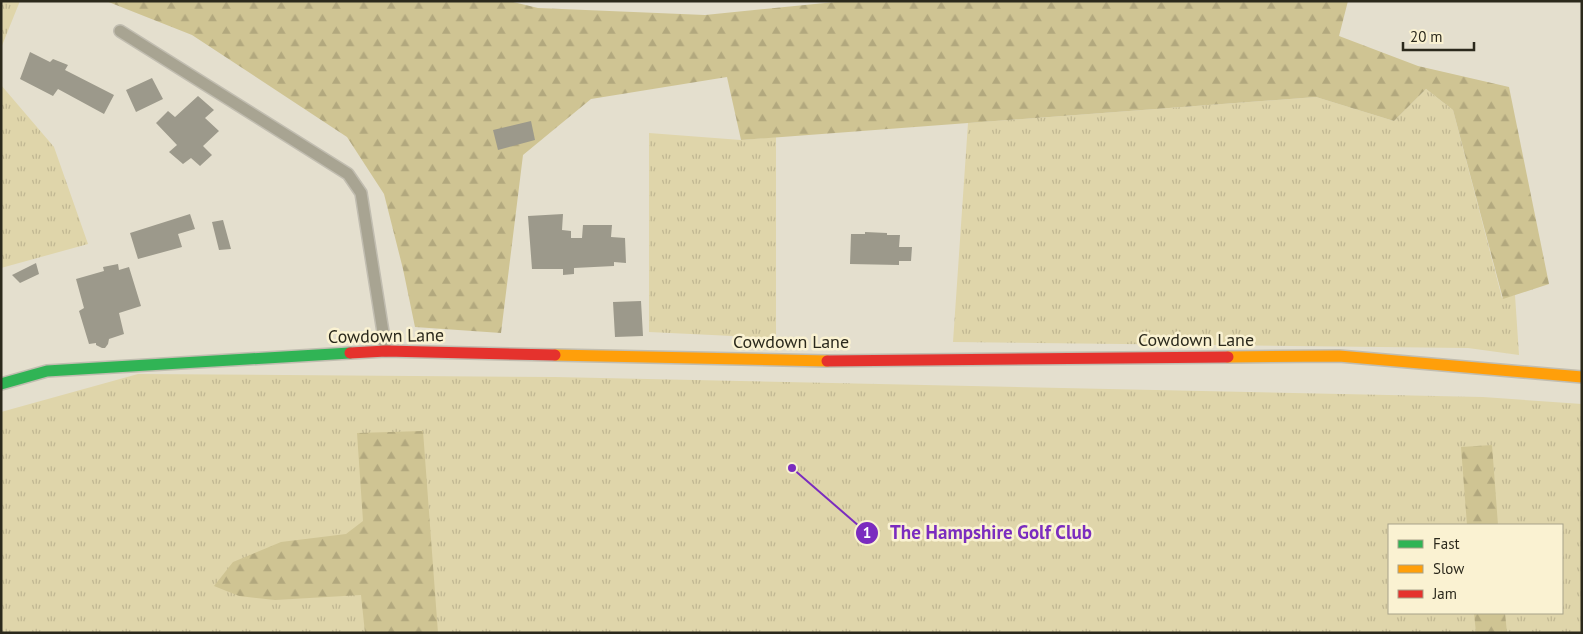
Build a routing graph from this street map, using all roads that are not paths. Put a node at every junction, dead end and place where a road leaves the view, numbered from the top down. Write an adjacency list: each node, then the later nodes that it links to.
1 (120, 31): 2 (lane)
2 (386, 351): 3 (street, Cowdown Lane); 4 (street, Cowdown Lane)
3 (1582, 377)
4 (1, 384)

